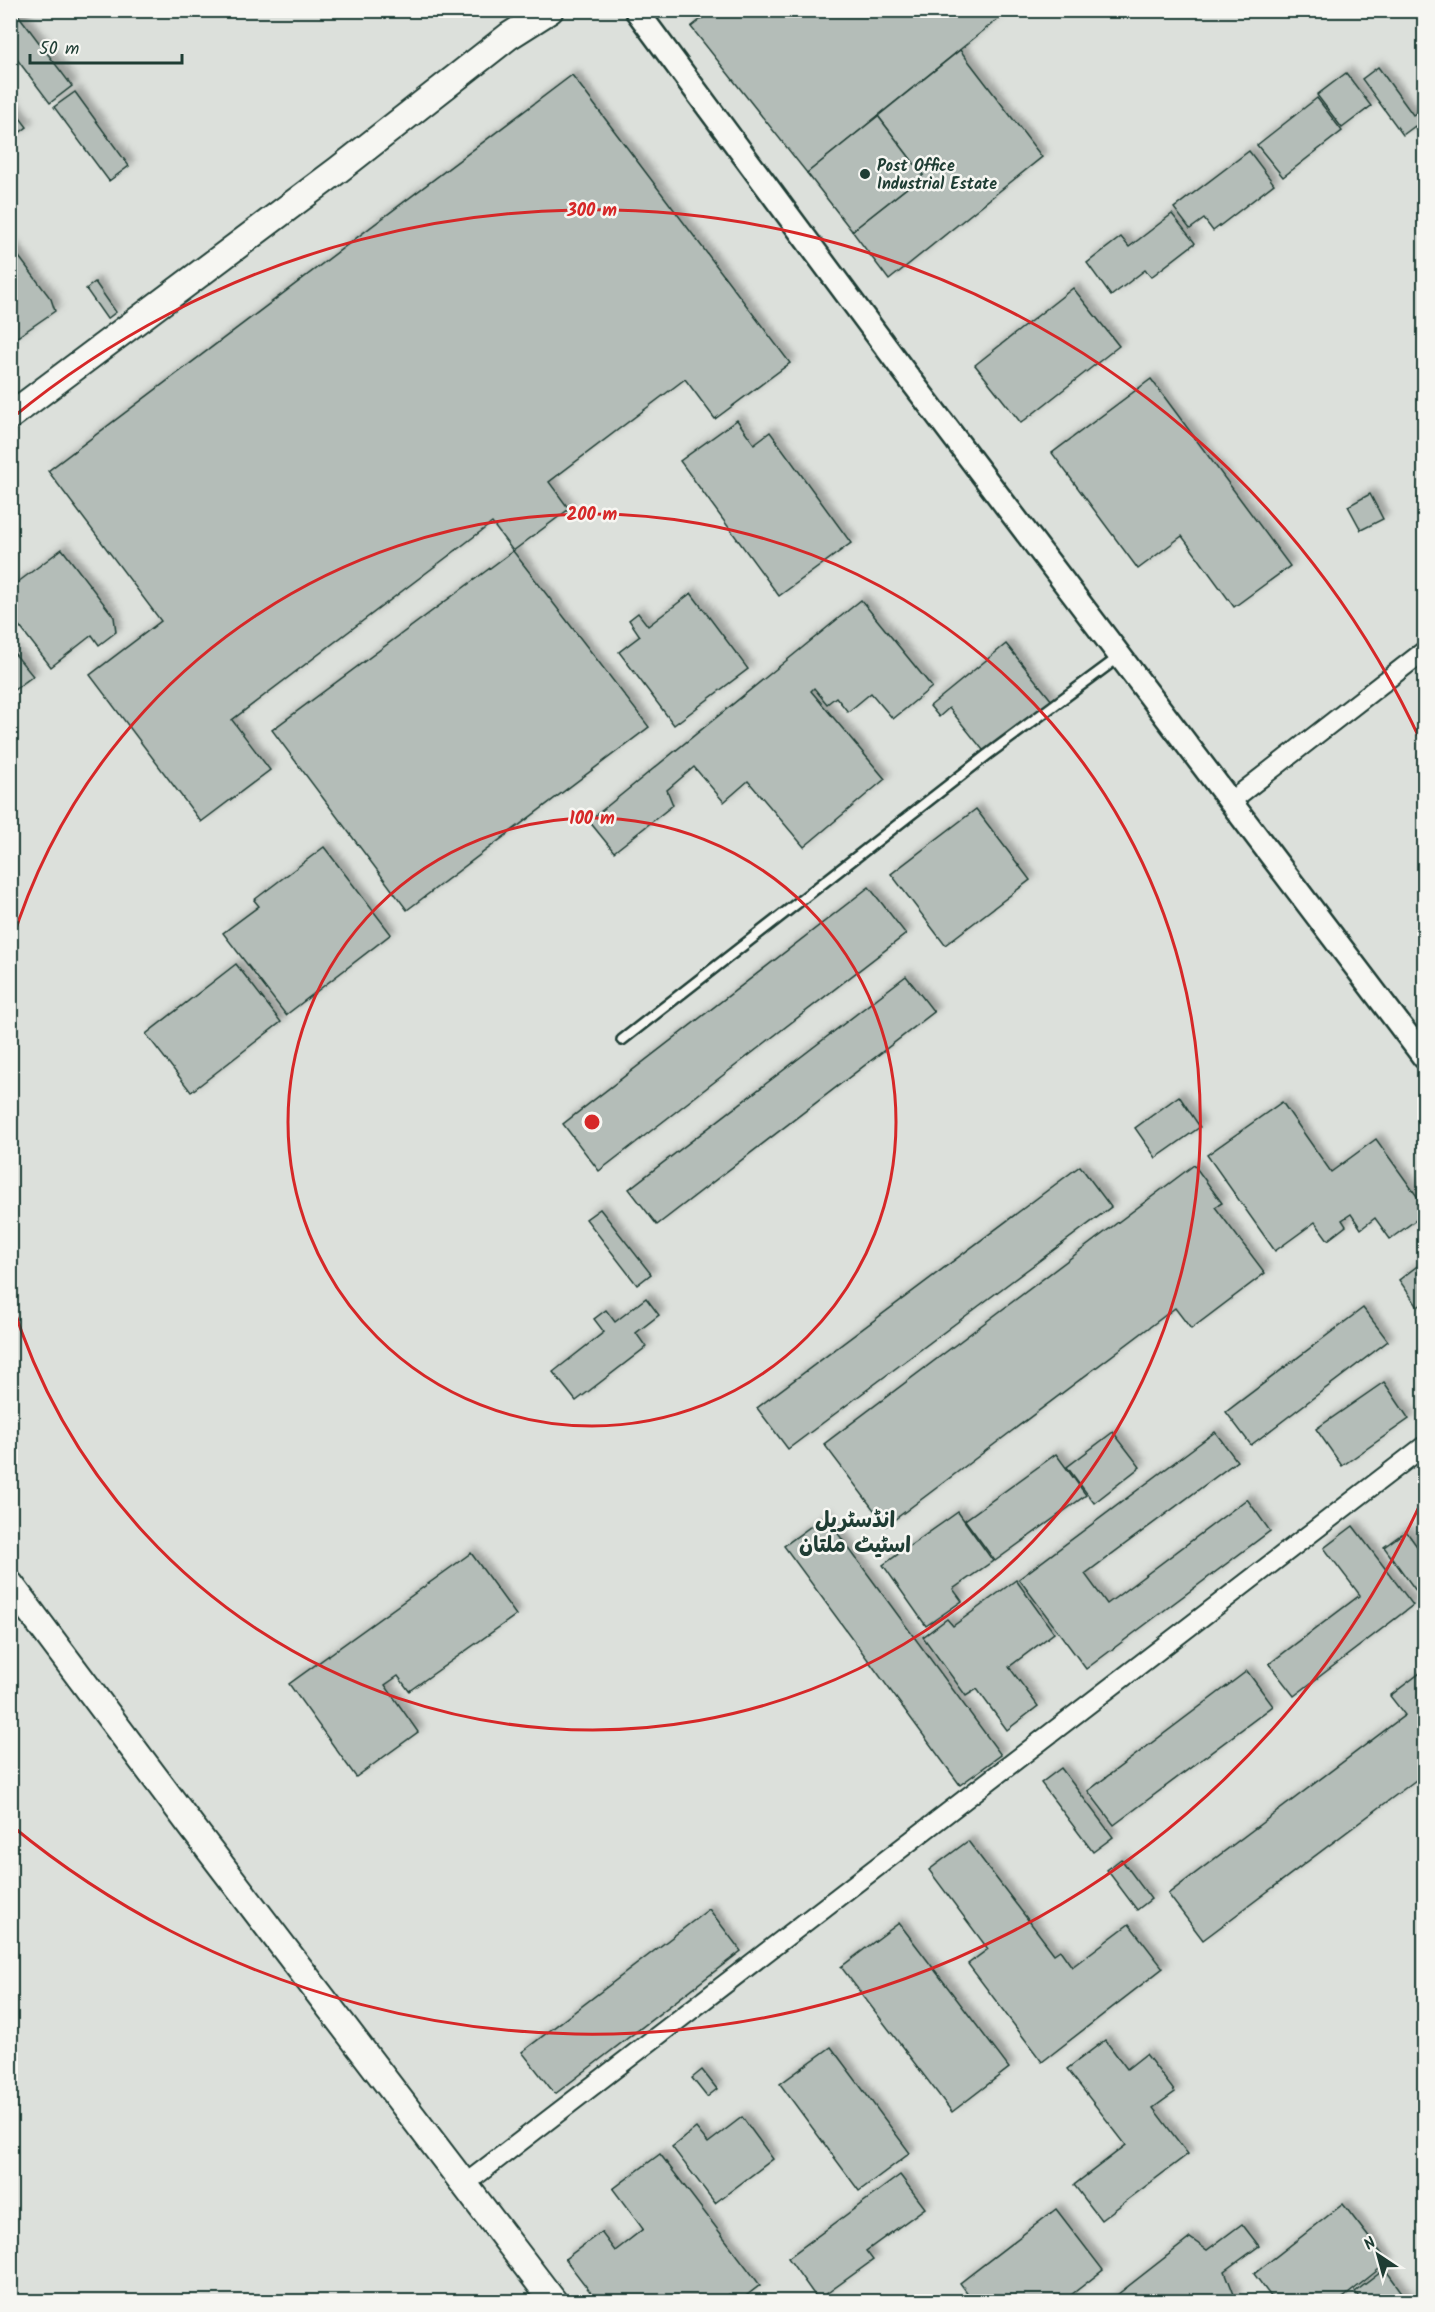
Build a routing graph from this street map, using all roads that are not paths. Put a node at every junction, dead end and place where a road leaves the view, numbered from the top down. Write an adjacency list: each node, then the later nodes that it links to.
1 (550, 10): 3 (main road)
2 (636, 10): 5 (street)
3 (10, 416)
4 (1425, 651): 6 (street)
5 (1120, 656): 6 (street); 7 (lane)
6 (1231, 801): 8 (street)
7 (622, 1040)
8 (1425, 1057)
9 (1425, 1446): 11 (street)
10 (10, 1584): 11 (main road)
11 (465, 2184): 12 (main road)
12 (555, 2301)

